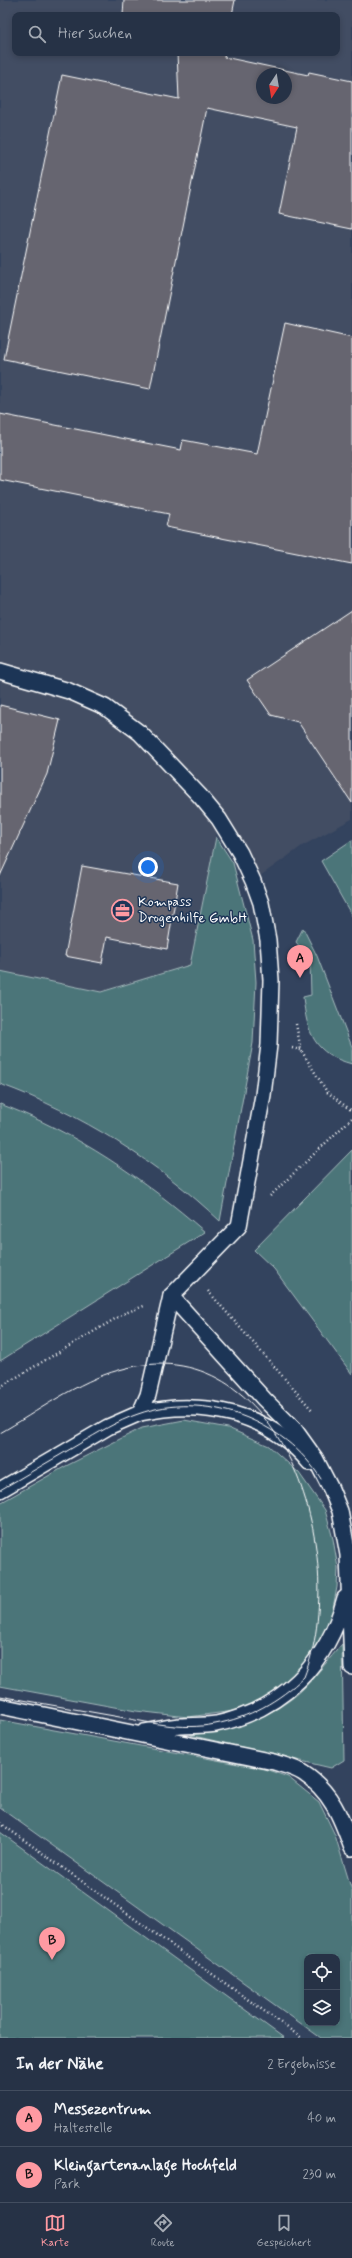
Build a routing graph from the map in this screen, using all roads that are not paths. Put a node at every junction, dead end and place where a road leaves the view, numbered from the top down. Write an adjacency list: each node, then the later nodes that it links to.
1 (0, 671): 2 (lane)
2 (171, 1296): 3 (lane); 5 (lane)
3 (140, 1413): 4 (lane); 5 (lane)
4 (0, 1490)
5 (345, 1534): 6 (lane)
6 (348, 1576): 7 (lane); 9 (lane)
7 (352, 1667)
8 (0, 1706): 9 (lane)
9 (135, 1733): 10 (lane)
10 (352, 1848)

